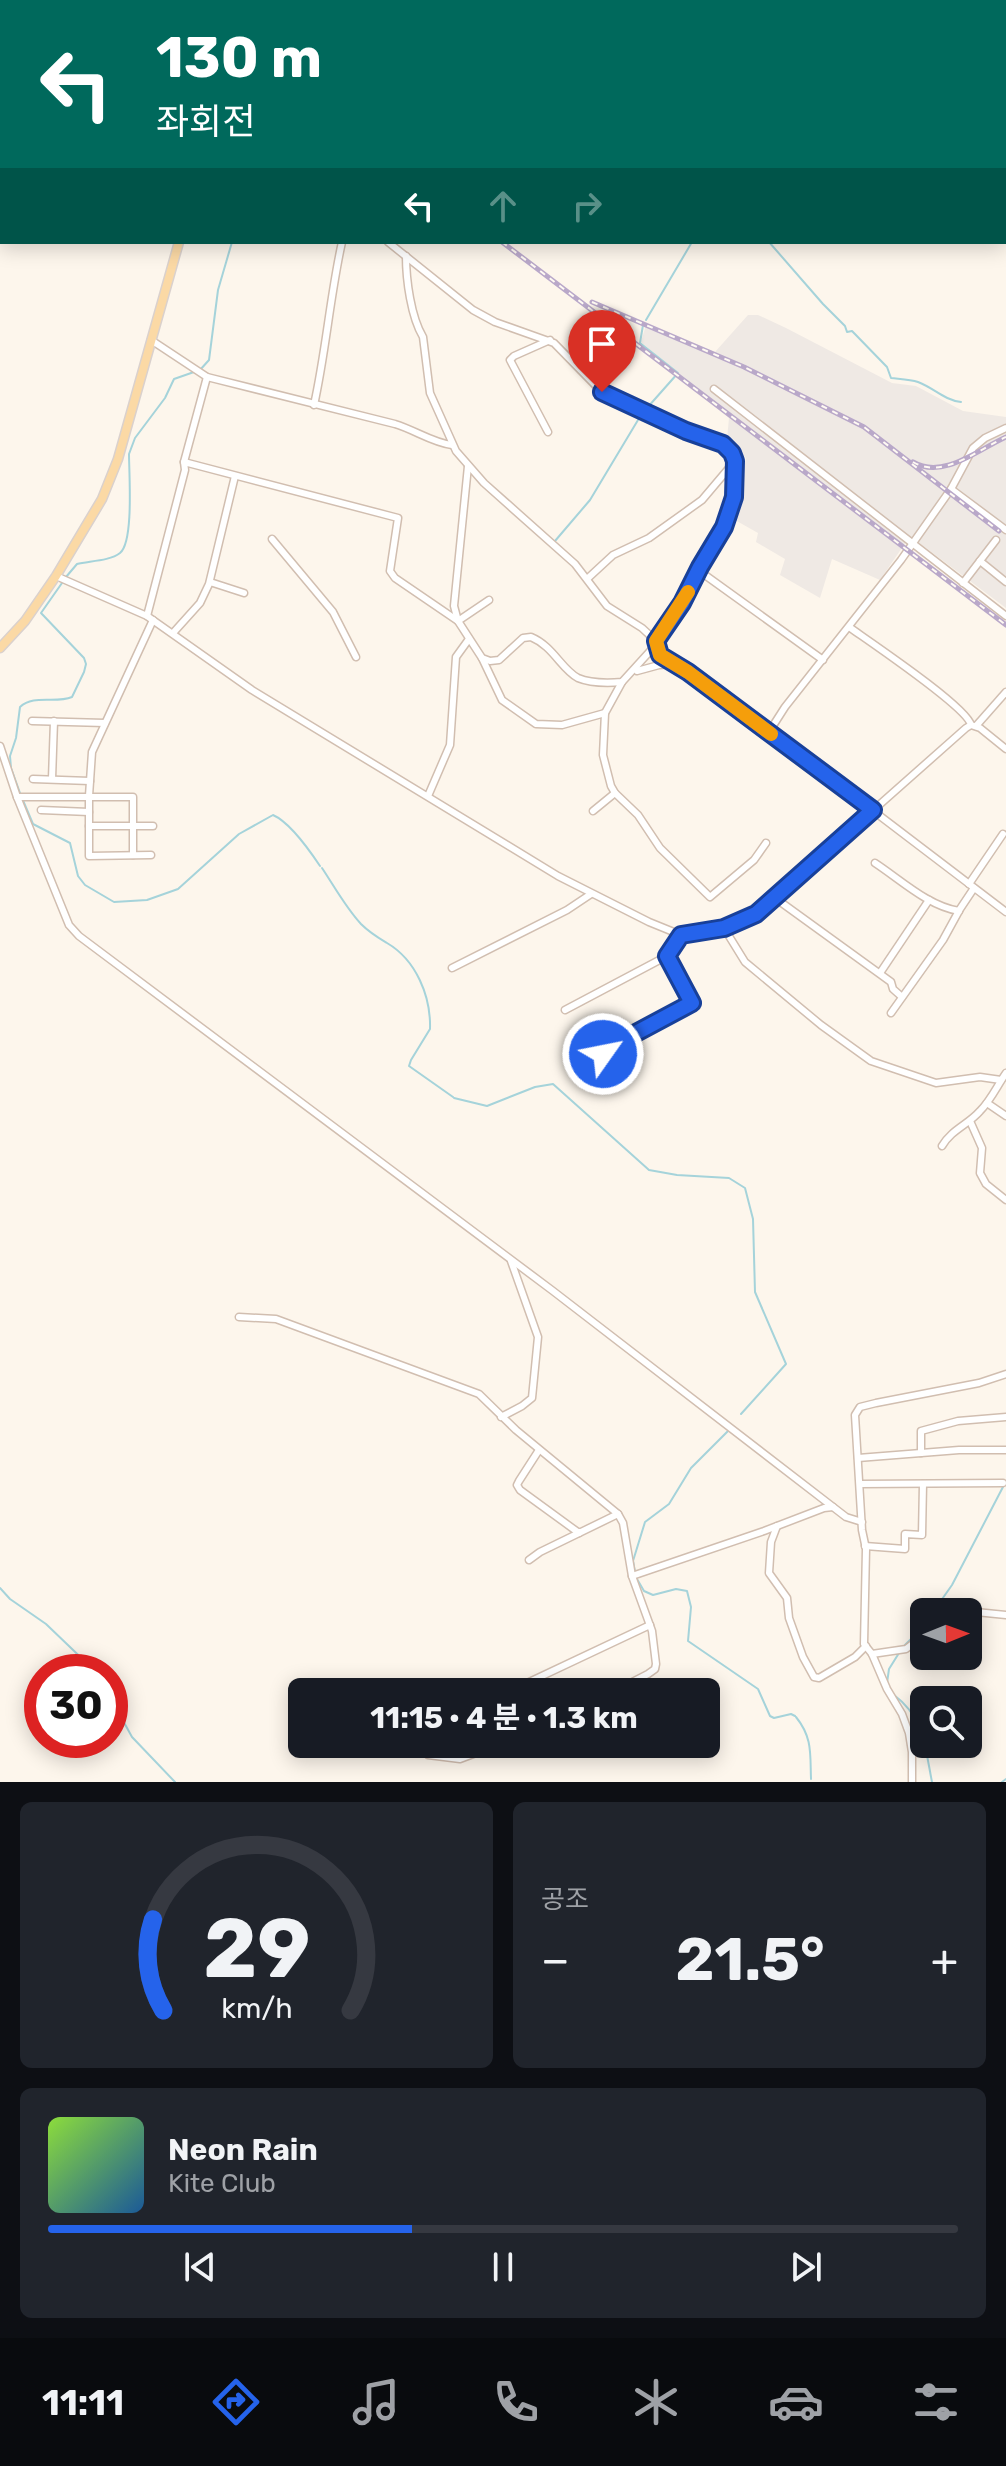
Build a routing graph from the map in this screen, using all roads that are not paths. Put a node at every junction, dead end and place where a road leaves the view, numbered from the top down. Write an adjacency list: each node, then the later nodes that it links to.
1 (178, 244): 5 (main road)
2 (342, 244): 9 (street)
3 (391, 244): 4 (street)
4 (406, 256): 6 (street); 12 (street)
5 (151, 340): 7 (street); 24 (main road)
6 (550, 340): 11 (street); 13 (street)
7 (207, 377): 9 (street); 14 (street)
8 (714, 389): 21 (street)
9 (314, 405): 12 (street)
10 (1006, 428): 17 (street)
11 (548, 432)
12 (452, 445): 15 (street)
13 (735, 461): 23 (street); 25 (street)
14 (184, 462): 16 (street); 32 (street)
15 (468, 466): 25 (street); 33 (street)
16 (235, 476): 26 (street); 33 (street)
17 (951, 489): 18 (street); 21 (street)
18 (1006, 530)
19 (272, 539): 39 (street)
20 (996, 540): 22 (street)
21 (912, 543): 28 (street); 34 (street)
22 (980, 561): 27 (street); 28 (street)
23 (698, 570): 37 (street); 41 (street)
24 (56, 576): 32 (street); 38 (main road)
25 (587, 579): 37 (street)
26 (210, 582): 29 (street); 35 (street)
27 (1006, 582)
28 (963, 583): 31 (street)
29 (244, 593)
30 (489, 600): 33 (street)
31 (1006, 616)
32 (150, 618): 35 (street); 49 (street)
33 (458, 621): 36 (street)
34 (849, 627): 41 (street); 50 (street)
35 (173, 633): 59 (street)
36 (469, 639): 40 (street); 59 (street)
37 (656, 641): 42 (street); 43 (street)
38 (0, 648)
39 (356, 657)
40 (482, 658): 44 (street); 46 (street)
41 (823, 660): 51 (street)
42 (676, 664): 43 (street); 51 (street)
43 (633, 672): 44 (street)
44 (622, 682): 46 (street)
45 (1006, 692): 50 (street)
46 (605, 713): 57 (street)
47 (32, 721): 48 (street)
48 (54, 721): 49 (street); 55 (street)
49 (105, 723): 56 (street)
50 (974, 725): 53 (street); 62 (street)
51 (769, 732): 62 (street)
52 (0, 746): 60 (street)
53 (1006, 749)
54 (33, 779): 55 (street)
55 (52, 779): 56 (street)
56 (90, 781): 58 (street)
57 (615, 793): 63 (street); 69 (street)
58 (89, 796): 60 (street); 64 (street); 66 (street)
59 (428, 796): 74 (street)
60 (17, 797): 94 (street)
61 (41, 810): 64 (street)
62 (873, 810): 73 (street); 75 (street)
63 (593, 811)
64 (89, 812): 65 (street)
65 (89, 826): 66 (street); 70 (street)
66 (133, 826): 67 (street); 70 (street)
67 (153, 826)
68 (1003, 834): 73 (street)
69 (766, 843)
70 (133, 855): 71 (street)
71 (151, 855)
72 (875, 863): 76 (street)
73 (972, 886): 77 (street); 78 (street)
74 (591, 894): 80 (street); 82 (street)
75 (775, 898): 79 (street); 83 (street)
76 (929, 900): 77 (street); 83 (street)
77 (959, 911): 84 (street)
78 (1006, 912)
79 (724, 928): 80 (street); 88 (street)
80 (681, 935): 81 (street)
81 (667, 956): 85 (street); 87 (street)
82 (452, 968)
83 (880, 973): 84 (street)
84 (902, 997): 86 (street)
85 (565, 1010)
86 (891, 1013)
87 (603, 1054)
88 (1004, 1077): 89 (street)
89 (987, 1103): 90 (street); 91 (street)
90 (1006, 1116)
91 (970, 1121): 92 (street); 93 (street)
92 (942, 1146)
93 (1006, 1200)
94 (511, 1261): 97 (street); 106 (street)
95 (239, 1317): 97 (street)
96 (1006, 1374): 102 (street)
97 (501, 1417): 99 (street)
98 (1006, 1417): 101 (street)
99 (539, 1450): 107 (street); 110 (street)
100 (1006, 1450): 101 (street)
101 (921, 1453): 102 (street)
102 (858, 1458): 104 (street)
103 (1003, 1483): 105 (street)
104 (860, 1484): 105 (street); 108 (street)
105 (923, 1484): 111 (street)
106 (833, 1507): 108 (street); 109 (street)
107 (618, 1514): 110 (street); 113 (street)
108 (862, 1522): 111 (street)
109 (777, 1526): 113 (street); 117 (street)
110 (579, 1533): 112 (street)
111 (865, 1546): 117 (street)
112 (529, 1560)
113 (632, 1576): 116 (street)
114 (982, 1613): 115 (street)
115 (1006, 1615)
116 (650, 1625): 120 (street); 121 (street)
117 (866, 1646): 119 (street)
118 (910, 1646): 119 (street)
119 (872, 1654): 122 (street)
120 (538, 1678)
121 (639, 1678)
122 (912, 1782)

